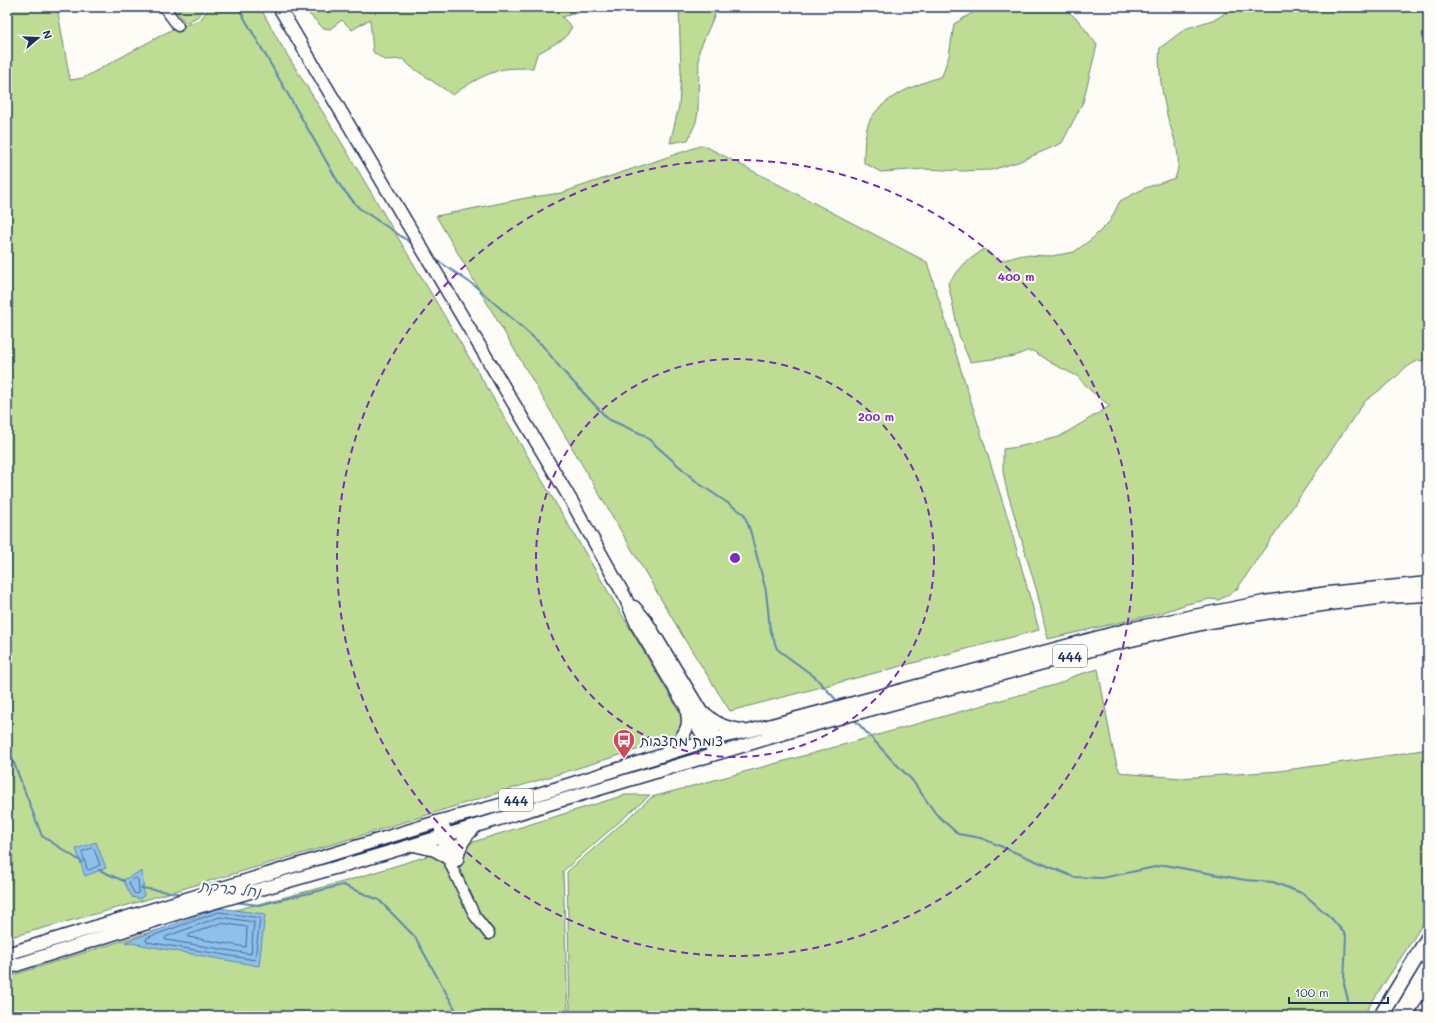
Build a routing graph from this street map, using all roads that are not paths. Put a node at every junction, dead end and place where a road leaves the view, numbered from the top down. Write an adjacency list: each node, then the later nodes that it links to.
1 (164, 7): 3 (street)
2 (279, 7): 6 (main road)
3 (178, 26)
4 (1428, 583): 7 (main road, 444)
5 (1428, 594): 9 (main road, 444)
6 (691, 706): 7 (main road); 8 (main road); 10 (main road)
7 (749, 731): 8 (main road, 444)
8 (712, 740): 9 (main road); 10 (main road, 444)
9 (719, 753): 12 (main road, 444)
10 (665, 754): 11 (main road, 444)
11 (440, 821): 13 (street); 18 (main road, 444)
12 (477, 825): 13 (main road, 444); 15 (main road)
13 (444, 835): 14 (main road, 444); 15 (street)
14 (412, 845): 15 (main road); 19 (main road, 444)
15 (452, 859): 16 (street)
16 (489, 934)
17 (1428, 938): 21 (highway)
18 (7, 954)
19 (7, 968)
20 (1428, 1007): 22 (highway)
21 (1381, 1016)
22 (1423, 1016)

